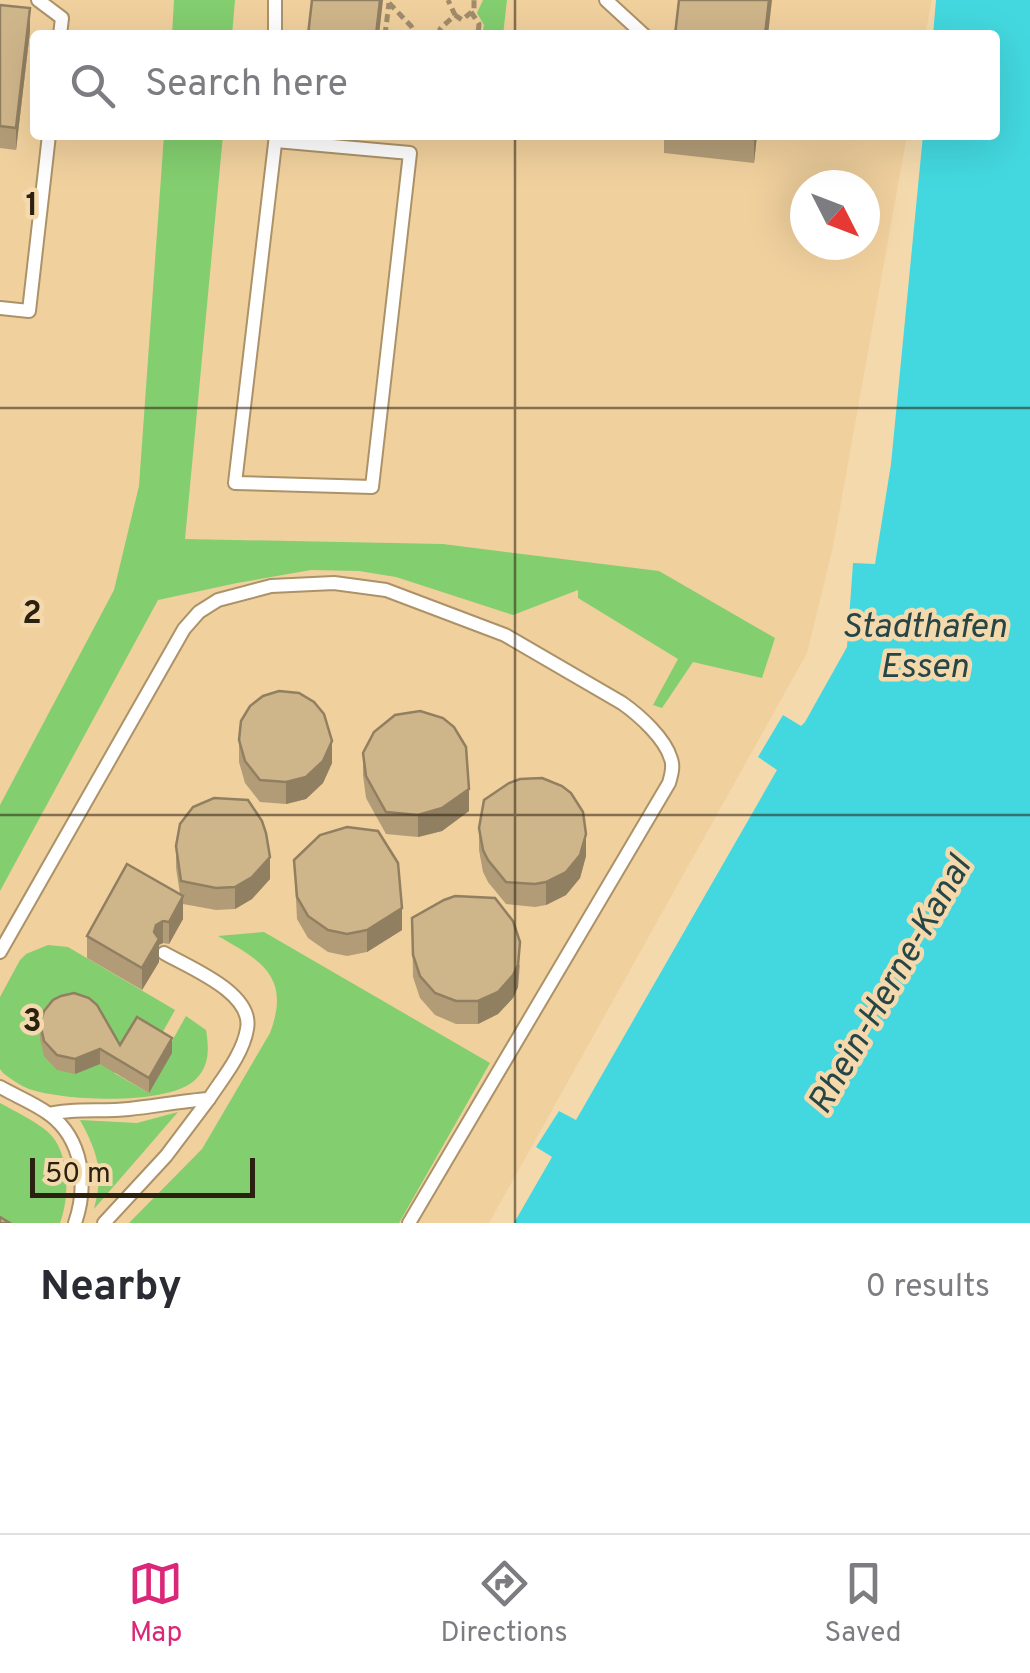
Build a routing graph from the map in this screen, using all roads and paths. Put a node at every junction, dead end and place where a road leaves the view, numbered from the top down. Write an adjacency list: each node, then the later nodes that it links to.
1 (38, 0): 9 (lane)
2 (275, 0): 10 (lane)
3 (448, 0): 8 (path)
4 (474, 0): 7 (path)
5 (606, 0): 15 (lane)
6 (389, 2): 11 (path); 12 (path)
7 (471, 12): 8 (path); 14 (path)
8 (456, 15): 13 (path)
9 (61, 30)
10 (275, 30)
11 (386, 30)
12 (413, 30)
13 (440, 30)
14 (478, 30)
15 (639, 30)
16 (48, 140): 19 (lane)
17 (276, 140): 18 (lane)
18 (294, 140)
19 (0, 308)
20 (0, 952): 27 (lane)
21 (164, 953): 23 (lane)
22 (0, 1086): 24 (lane)
23 (209, 1100): 24 (lane); 26 (lane)
24 (49, 1114): 25 (lane)
25 (76, 1223)
26 (104, 1223)
27 (410, 1223)

